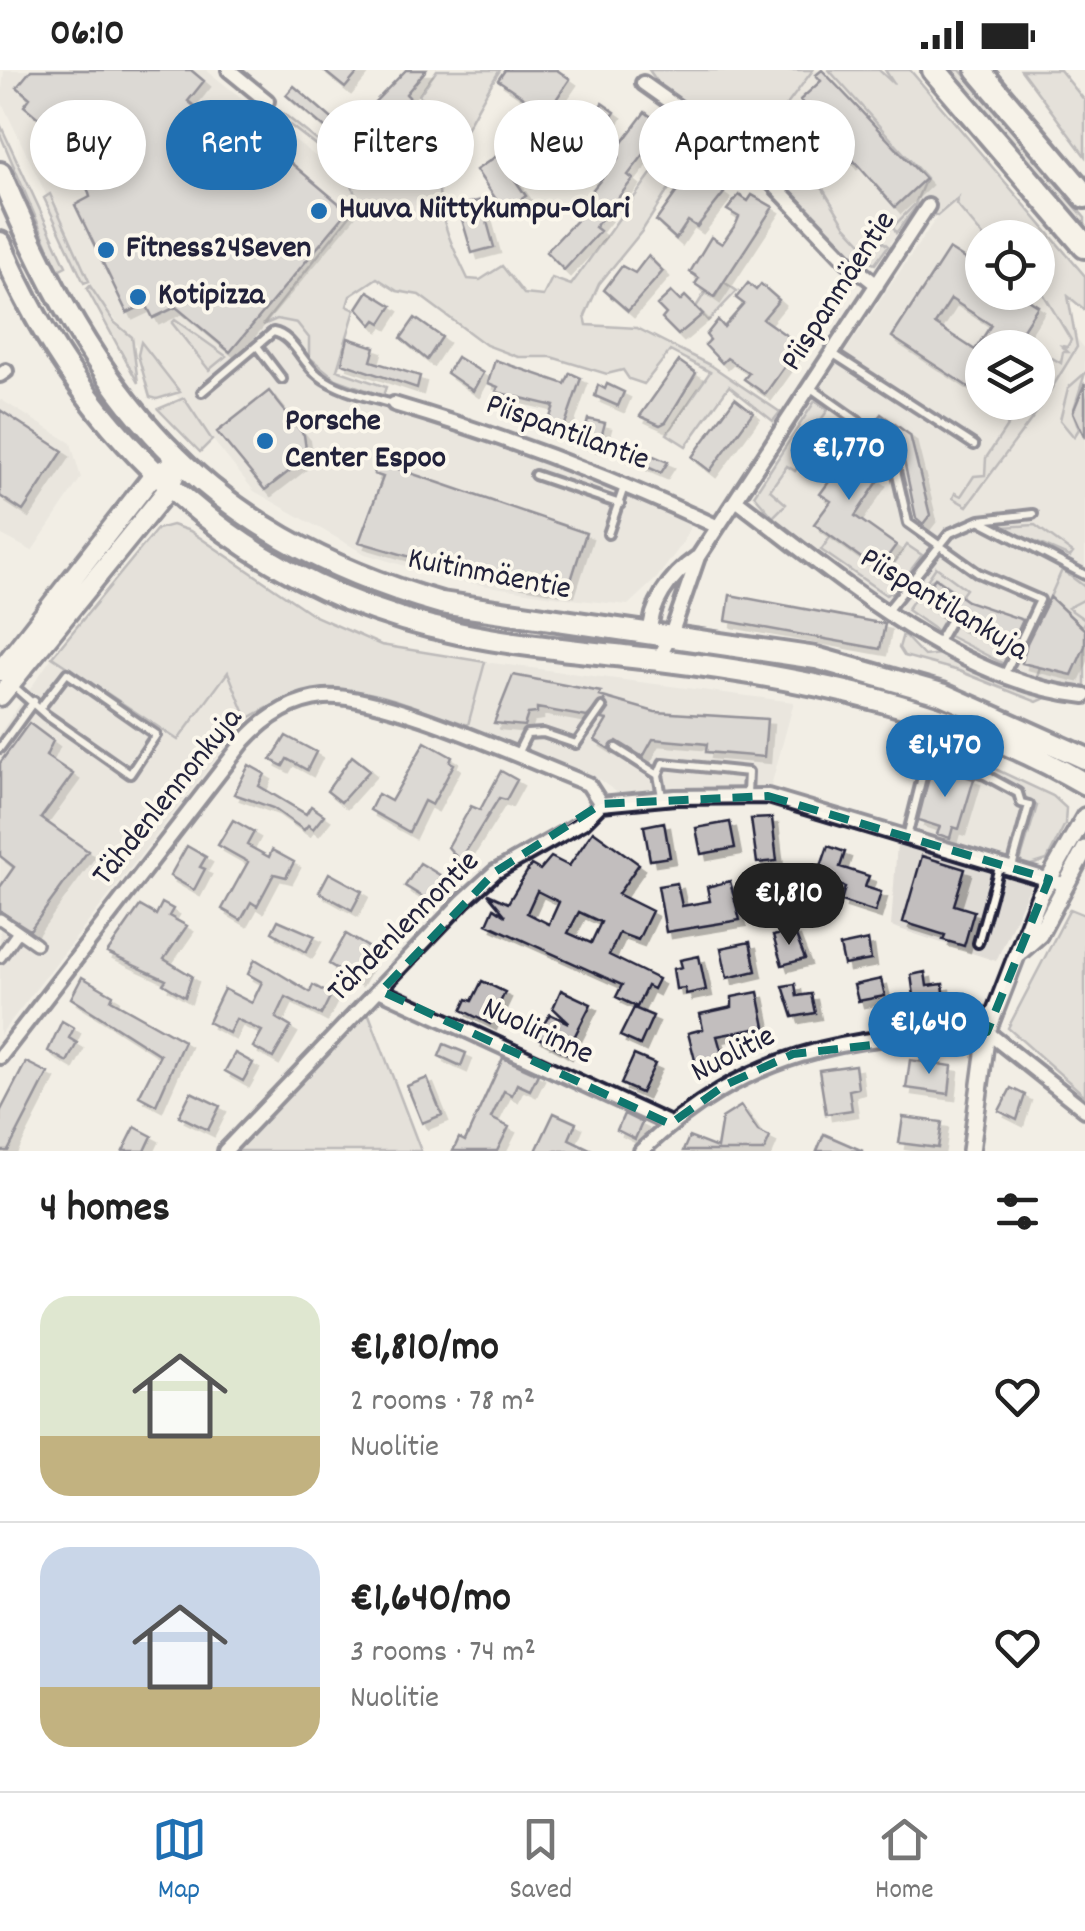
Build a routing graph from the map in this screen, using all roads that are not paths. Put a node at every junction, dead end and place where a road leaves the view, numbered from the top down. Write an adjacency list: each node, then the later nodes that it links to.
1 (229, 70): 5 (street)
2 (934, 70): 10 (highway)
3 (978, 70): 7 (highway)
4 (642, 83): 11 (street)
5 (267, 100)
6 (0, 173): 19 (main road, Kuitinmäentie)
7 (1085, 196)
8 (928, 206): 11 (street, Piispanmäentie)
9 (0, 242): 21 (main road, Kuitinmäentie)
10 (1085, 246)
11 (877, 285): 13 (street, Piispanmäentie)
12 (257, 346): 14 (lane); 16 (lane); 17 (lane)
13 (832, 353): 15 (street, Piispanmäentie); 18 (lane)
14 (282, 379)
15 (810, 387): 23 (street, Piispanmäentie); 29 (lane)
16 (202, 392)
17 (394, 404): 22 (street, Piispantilantie)
18 (974, 445)
19 (180, 461): 21 (main road); 34 (main road, Kuitinmäentie)
20 (535, 475): 24 (lane)
21 (162, 481): 37 (main road, Kuitinmäentie); 39 (main road)
22 (626, 483): 24 (lane); 27 (street, Piispantilantie)
23 (736, 500): 27 (street, Piispanmäentie); 32 (street, Piispantilankuja)
24 (620, 504): 28 (lane)
25 (1033, 514): 26 (lane)
26 (980, 520): 29 (lane); 31 (lane)
27 (716, 526): 30 (street, Piispanmäentie)
28 (608, 534)
29 (938, 545): 32 (lane); 38 (lane)
30 (698, 557): 34 (street, Piispanmäentie); 35 (street, Piispanmäentie)
31 (1085, 575)
32 (886, 612): 36 (street, Piispantilankuja)
33 (950, 622): 36 (lane)
34 (649, 633): 35 (main road, Kuitinmäentie); 37 (street)
35 (671, 635): 37 (street, Piispanmäentie); 46 (main road, Kuitinmäentie)
36 (938, 642): 38 (street, Piispantilankuja)
37 (658, 660): 48 (main road, Kuitinmäentie)
38 (1003, 676): 40 (street, Piispantilankuja)
39 (3, 681): 41 (lane)
40 (1085, 696)
41 (37, 704): 41 (lane); 43 (lane)
42 (602, 707): 45 (lane)
43 (0, 748)
44 (616, 748): 47 (lane)
45 (516, 757): 51 (street, Tähdenlennonkuja); 64 (street, Tähdenlennonkuja)
46 (1085, 758)
47 (658, 775): 49 (lane); 50 (lane)
48 (1085, 784)
49 (748, 796): 50 (street); 53 (street)
50 (662, 798): 51 (street)
51 (602, 804): 62 (street, Tähdenlennontie)
52 (1085, 816): 56 (street)
53 (907, 837): 55 (street); 55 (lane)
54 (1085, 849): 56 (street)
55 (1006, 867): 56 (street); 59 (lane)
56 (1056, 882): 63 (street)
57 (0, 919): 58 (street)
58 (18, 932): 60 (street); 61 (street)
59 (978, 943)
60 (36, 944)
61 (0, 957)
62 (381, 991): 66 (street, Nuolirinne); 67 (street, Tähdenlennontie)
63 (987, 1032): 65 (street); 66 (street, Nuolitie); 69 (street)
64 (0, 1057)
65 (1085, 1110)
66 (670, 1124): 68 (street, Nuolitie)
67 (226, 1151)
68 (641, 1151)
69 (971, 1151)

